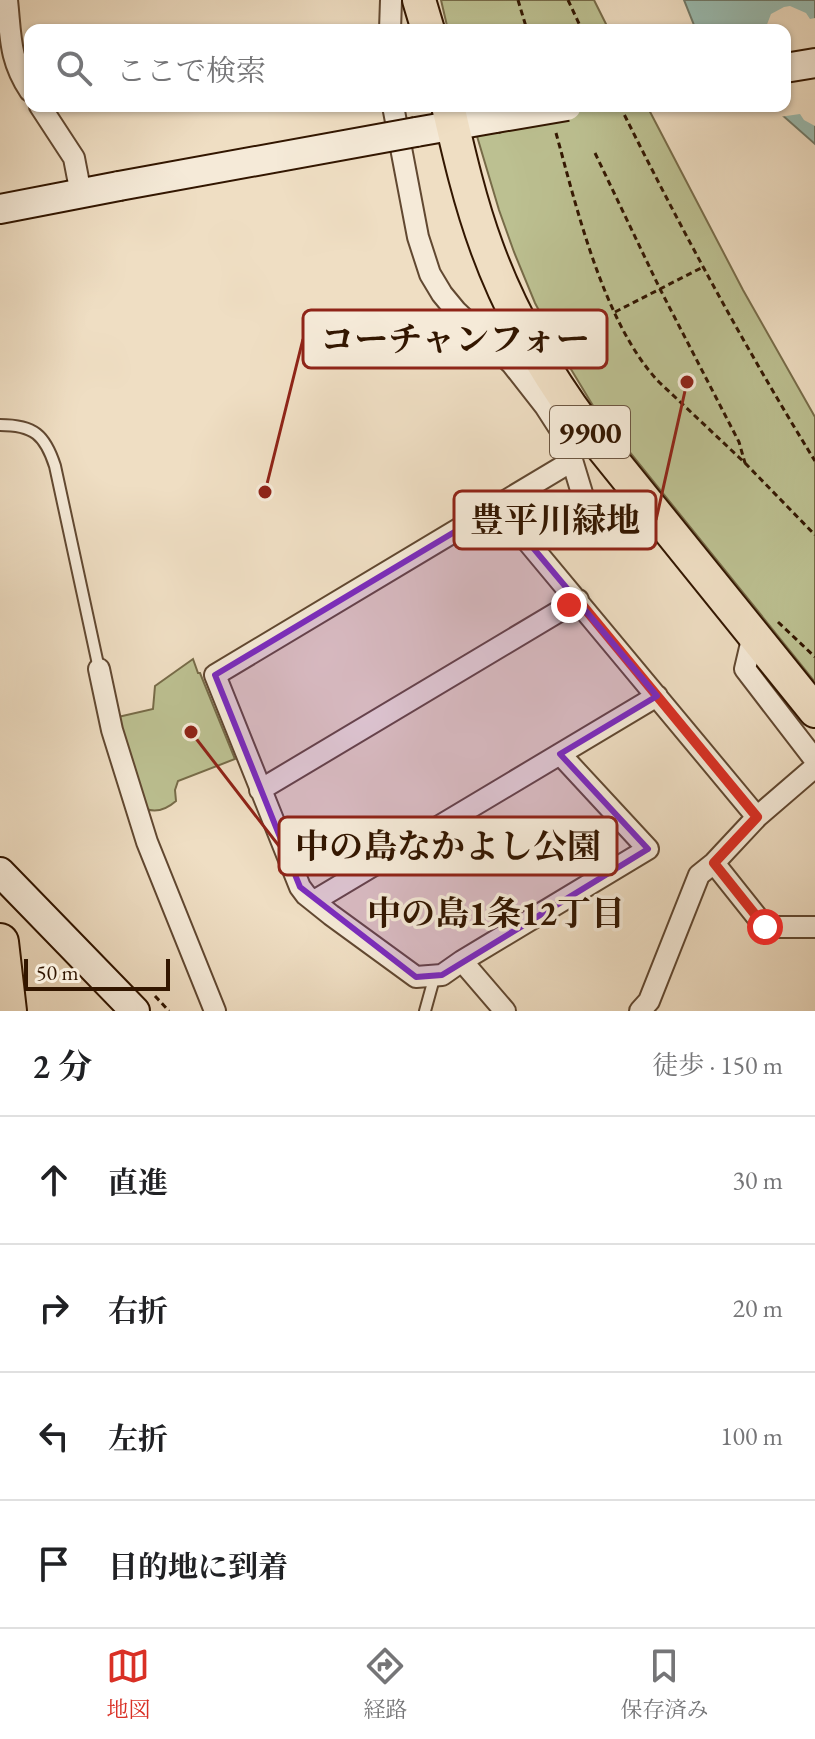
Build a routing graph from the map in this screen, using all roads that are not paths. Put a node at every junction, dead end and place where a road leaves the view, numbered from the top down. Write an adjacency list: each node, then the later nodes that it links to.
1 (7, 0): 8 (street)
2 (391, 0): 4 (street)
3 (419, 0): 5 (main road)
4 (390, 24)
5 (426, 24)
6 (815, 63): 7 (street)
7 (791, 67)
8 (24, 82)
9 (44, 112): 13 (street)
10 (394, 112): 16 (street)
11 (532, 112): 12 (street, bridge)
12 (450, 116): 13 (street, bridge); 17 (main road, 9900)
13 (81, 194): 14 (street)
14 (0, 209)
15 (0, 425): 21 (lane)
16 (572, 461): 17 (street); 18 (street)
17 (646, 504): 20 (main road, 9900)
18 (498, 506): 19 (street); 27 (street)
19 (578, 600): 22 (street); 27 (street)
20 (761, 632): 23 (main road, 9900); 25 (street)
21 (99, 669): 39 (street)
22 (657, 696): 24 (street); 28 (street)
23 (815, 711)
24 (560, 754): 31 (street); 34 (street)
25 (815, 760)
26 (815, 767): 28 (street)
27 (260, 790): 31 (street)
28 (757, 817): 29 (street)
29 (714, 863): 32 (street); 36 (street)
30 (0, 872): 38 (street)
31 (314, 901): 35 (street)
32 (815, 927)
33 (0, 942): 37 (highway)
34 (462, 961): 35 (street); 41 (street)
35 (435, 975): 40 (lane)
36 (651, 1008)
37 (8, 1011)
38 (135, 1011)
39 (215, 1011)
40 (425, 1011)
41 (505, 1011)

